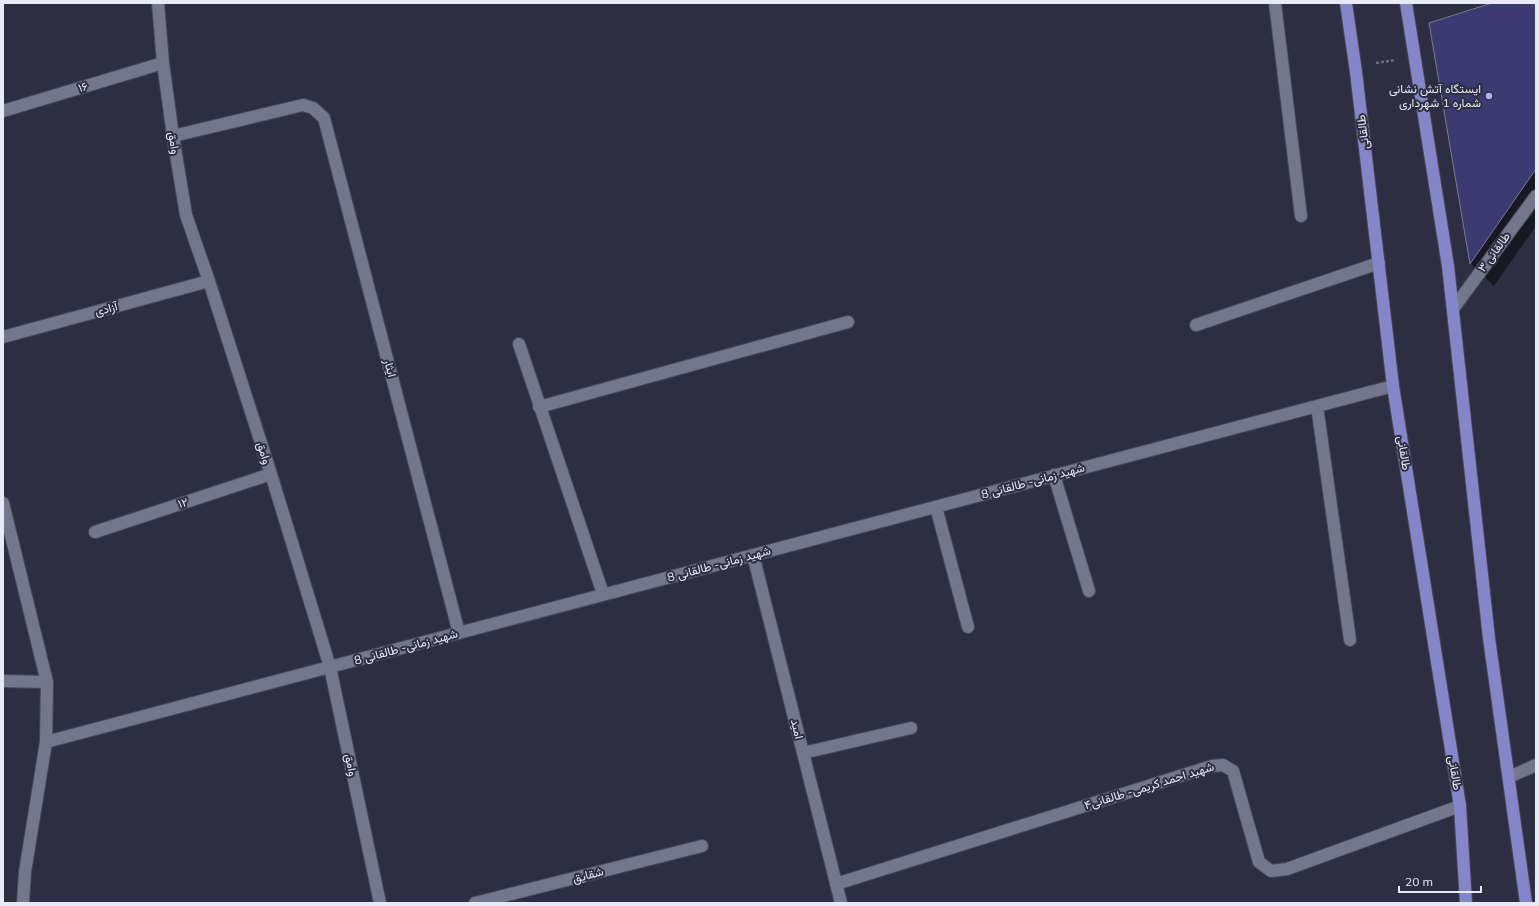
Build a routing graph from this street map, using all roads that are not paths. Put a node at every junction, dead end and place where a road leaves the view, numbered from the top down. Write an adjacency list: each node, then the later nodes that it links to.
1 (158, 3): 5 (street, وامق)
2 (1275, 3): 9 (street)
3 (1346, 3): 10 (main road, طالقانی)
4 (1406, 3): 12 (main road)
5 (164, 62): 6 (street, ۱۶); 7 (street, وامق)
6 (3, 111)
7 (173, 136): 11 (street, وامق); 29 (street, ایثار)
8 (1536, 196): 12 (street, طالقانی ۳)
9 (1301, 216)
10 (1378, 263): 14 (street); 17 (main road, طالقانی)
11 (209, 281): 15 (street, آزادی); 20 (street, وامق)
12 (1453, 309): 38 (main road)
13 (848, 322): 19 (street)
14 (1196, 325)
15 (3, 337)
16 (518, 344): 19 (street)
17 (1393, 386): 18 (street, شهید زمانی- طالقانی 8); 39 (main road, طالقانی)
18 (1316, 406): 21 (street, شهید زمانی- طالقانی 8); 30 (street)
19 (539, 407): 27 (street)
20 (271, 474): 24 (street, ۱۲); 31 (street, وامق)
21 (1054, 475): 23 (street, شهید زمانی- طالقانی 8); 26 (street)
22 (3, 503): 33 (street)
23 (936, 507): 25 (street, شهید زمانی- طالقانی 8); 28 (street)
24 (95, 532)
25 (753, 555): 27 (street, شهید زمانی- طالقانی 8); 36 (street, امید)
26 (1089, 590)
27 (603, 594): 29 (street, شهید زمانی- طالقانی 8)
28 (968, 627)
29 (459, 633): 31 (street, شهید زمانی- طالقانی 8)
30 (1350, 640)
31 (330, 667): 35 (street, شهید زمانی- طالقانی 8); 43 (street, وامق)
32 (3, 681): 33 (street)
33 (47, 682): 35 (street)
34 (911, 728): 36 (street)
35 (46, 742): 42 (street)
36 (804, 753): 41 (street, امید)
37 (1536, 766): 38 (street)
38 (1509, 777): 47 (main road)
39 (1460, 806): 41 (street, شهید احمد کریمی- طالقانی۴); 46 (main road, طالقانی)
40 (702, 846): 44 (street, شقایق)
41 (836, 884): 45 (street, امید)
42 (23, 903)
43 (380, 903)
44 (475, 903)
45 (841, 903)
46 (1466, 903)
47 (1526, 903)

